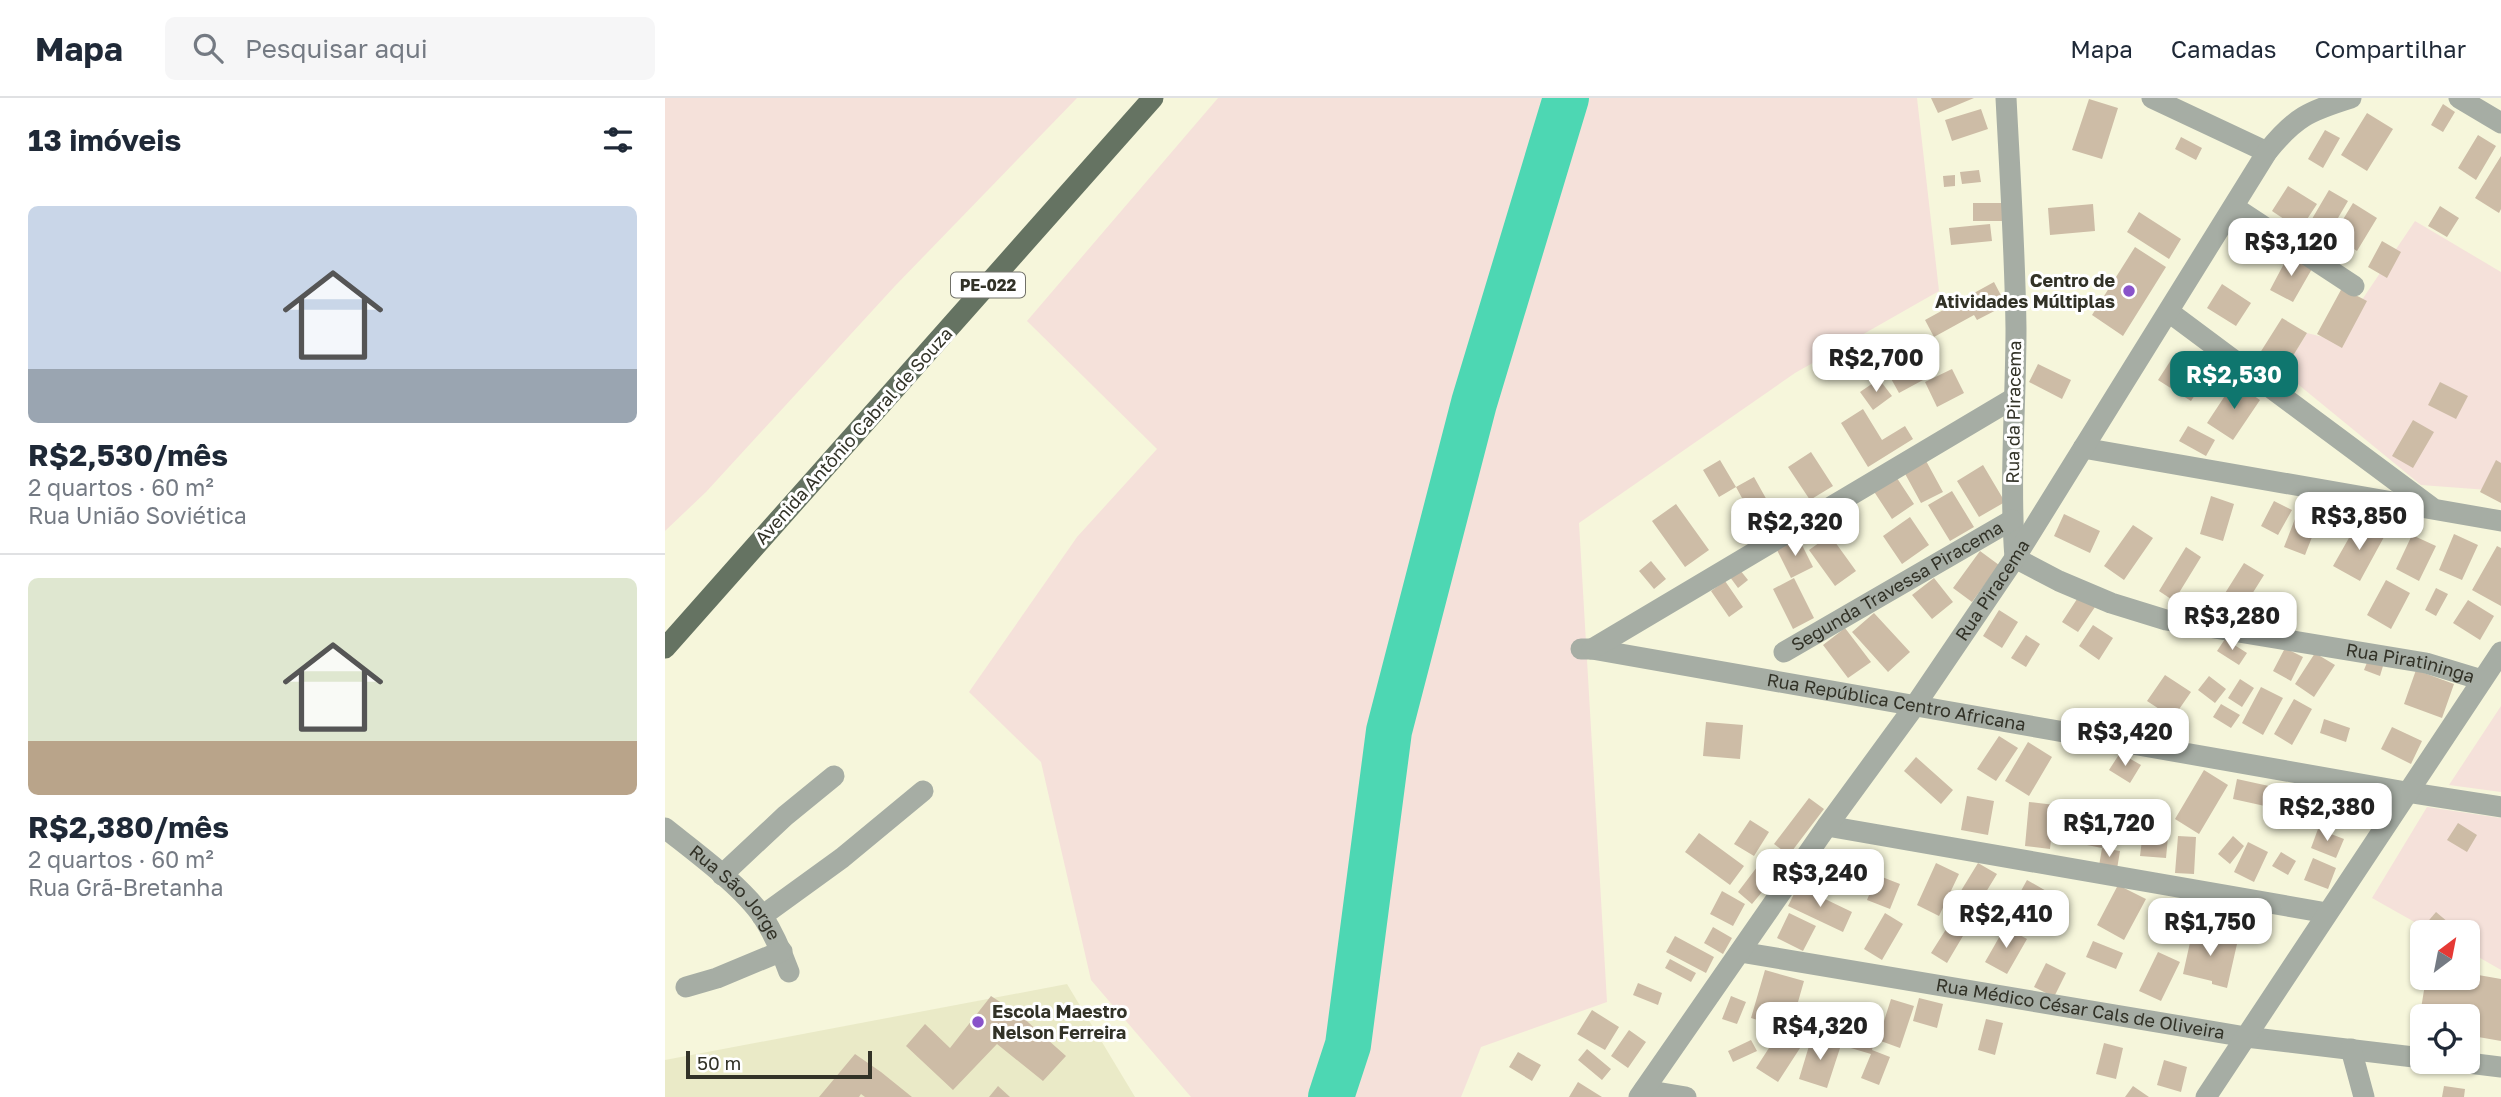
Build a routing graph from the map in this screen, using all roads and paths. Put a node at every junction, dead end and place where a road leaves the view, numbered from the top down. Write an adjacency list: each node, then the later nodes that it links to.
1 (1153, 98): 17 (main road, Avenida Antônio Cabral de Souza / PE-022)
2 (2006, 98): 11 (street, Rua da Piracema)
3 (2152, 98): 7 (street)
4 (2351, 98): 7 (street, Rua Piracema)
5 (2459, 98): 6 (street)
6 (2501, 123)
7 (2267, 152): 8 (street, Rua Piracema)
8 (2234, 207): 9 (street); 10 (street, Rua Piracema)
9 (2354, 286)
10 (2169, 312): 12 (street, Rua Piracema); 13 (street)
11 (2014, 398): 14 (street, Rua da Piracema); 21 (street, Rua República Centro Africana)
12 (2083, 448): 13 (street); 16 (street, Rua Piracema)
13 (2436, 511): 15 (street)
14 (2012, 520): 16 (street, Rua da Piracema); 18 (street, Segunda Travessa Piracema)
15 (2501, 521)
16 (2015, 558): 20 (street, Rua Piratininga); 21 (street, Rua Piracema)
17 (665, 648)
18 (1784, 652)
19 (2501, 652): 20 (street)
20 (2482, 680): 24 (street)
21 (1914, 707): 24 (street, Rua República Centro Africana); 26 (street, Rua Piracema)
22 (834, 776): 28 (street)
23 (923, 791): 30 (street)
24 (2406, 792): 25 (street, Rua República Centro Africana); 29 (street)
25 (2501, 807)
26 (1827, 827): 29 (street); 32 (street, Rua Piracema)
27 (665, 828): 28 (street, Rua São Jorge)
28 (722, 875): 30 (street, Rua São Jorge)
29 (2327, 913): 35 (street)
30 (762, 916): 31 (street, Rua São Jorge)
31 (782, 951): 33 (street, Rua São Jorge); 34 (street)
32 (1740, 952): 35 (street, Rua Médico César Cals de Oliveira); 40 (street, Rua Piracema)
33 (789, 972)
34 (686, 987)
35 (2246, 1037): 36 (street, Rua Médico César Cals de Oliveira); 42 (street)
36 (2351, 1049): 37 (street, Rua Médico César Cals de Oliveira); 43 (street)
37 (2410, 1056)
38 (2480, 1064): 39 (street)
39 (2501, 1067)
40 (1641, 1093): 41 (street)
41 (1686, 1097)
42 (2206, 1097)
43 (2364, 1097)

